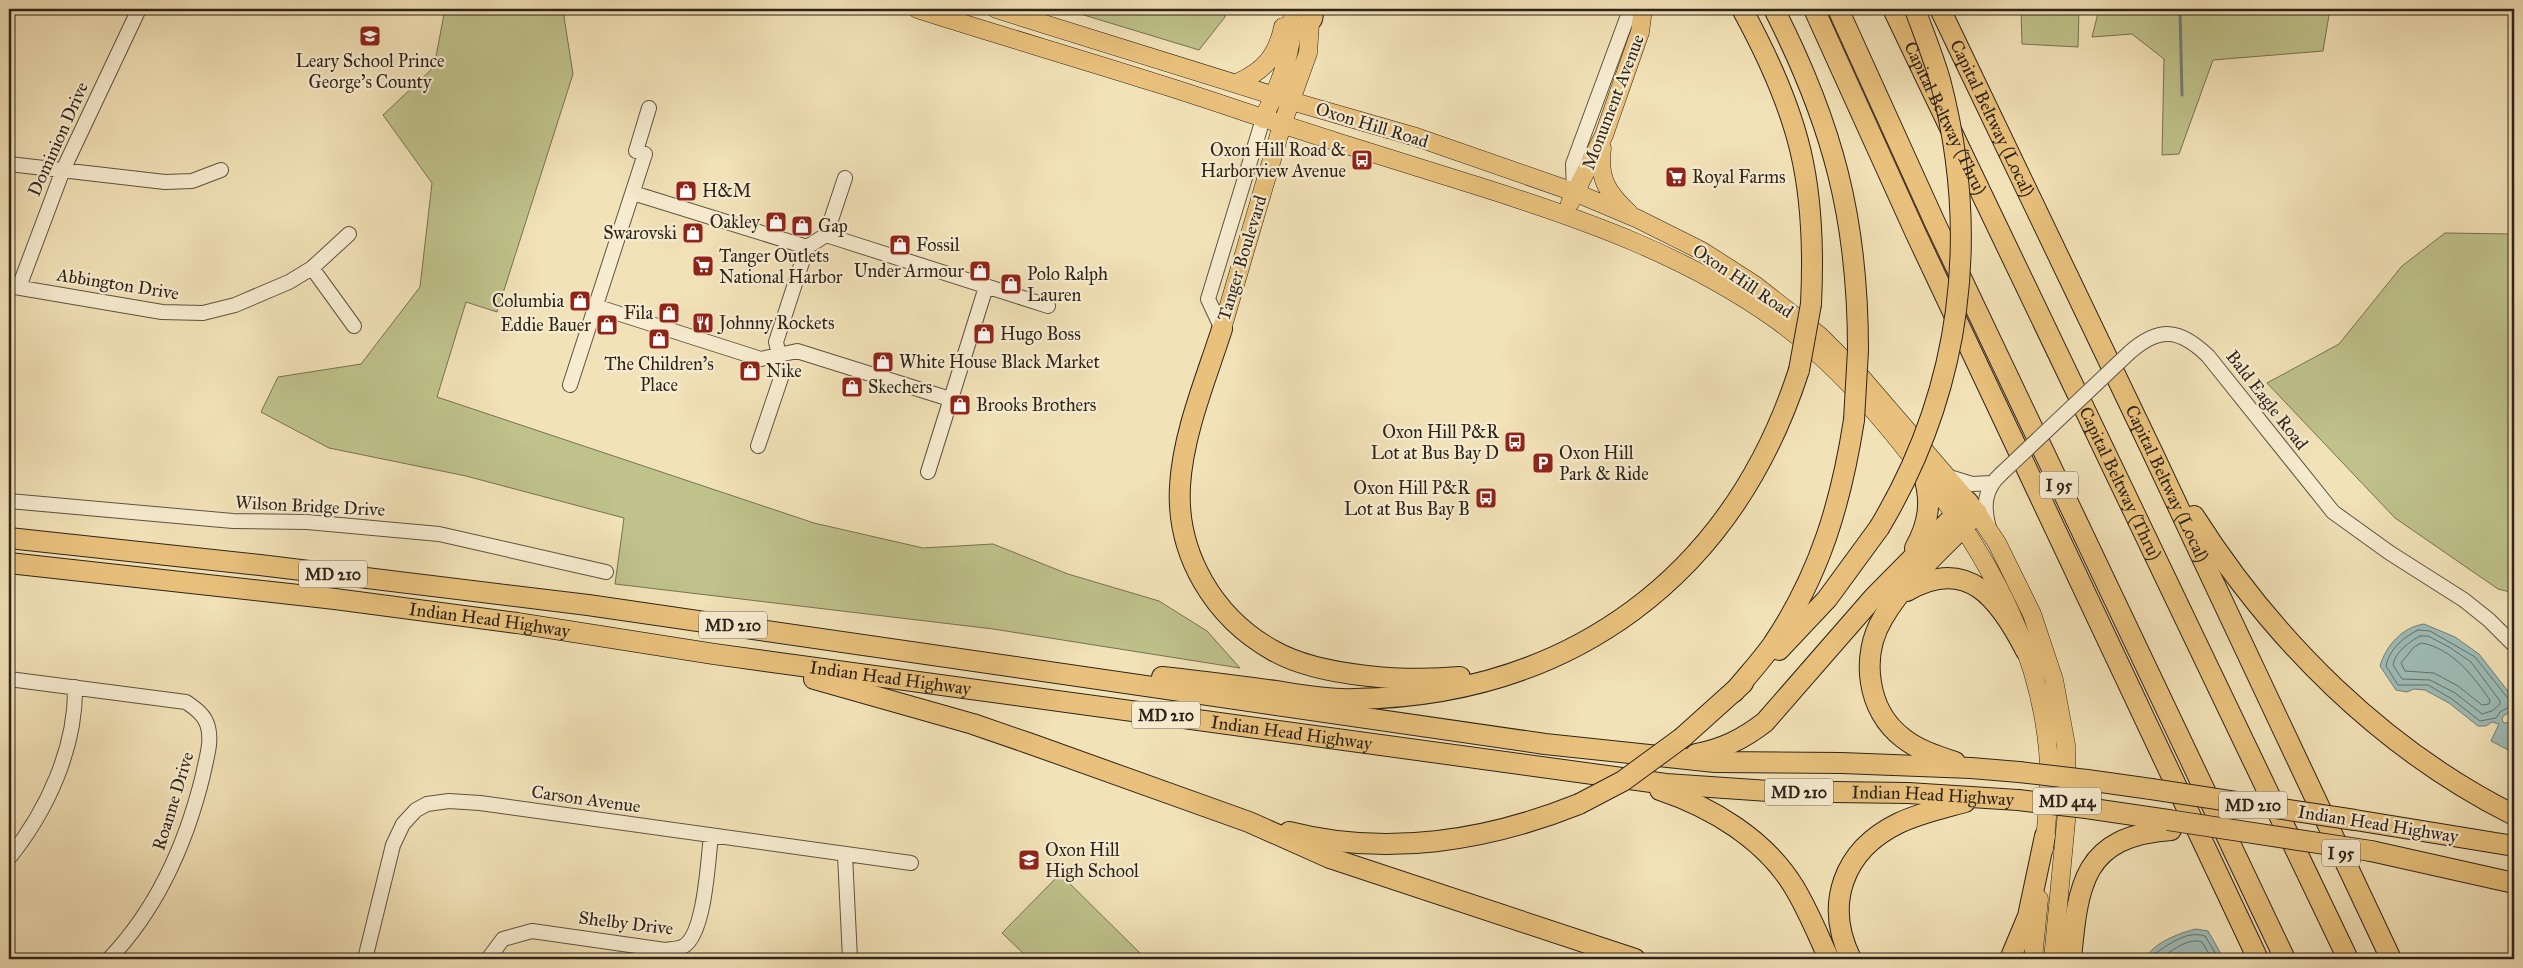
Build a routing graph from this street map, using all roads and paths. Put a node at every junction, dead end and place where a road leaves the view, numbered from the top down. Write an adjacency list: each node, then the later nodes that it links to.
1 (139, 9): 23 (street, Dominion Drive)
2 (917, 9): 19 (main road, Oxon Hill Road / MD 414)
3 (996, 9): 16 (main road, Oxon Hill Road / MD 414)
4 (1284, 9): 16 (main road)
5 (1292, 9): 17 (main road)
6 (1637, 9): 26 (street, Monument Avenue)
7 (1643, 9): 21 (main road, Monument Avenue)
8 (1742, 9): 61 (highway, bridge)
9 (1774, 9): 64 (highway, bridge)
10 (1814, 9): 79 (highway, I 95)
11 (1838, 9): 93 (highway, I 95)
12 (1893, 9): 94 (highway, Capital Beltway (Thru) / I 95)
13 (1915, 9): 64 (highway, bridge)
14 (1940, 9): 43 (highway, Capital Beltway (Local) / I 95)
15 (1312, 12): 17 (main road)
16 (1237, 83): 17 (main road, Oxon Hill Road / MD 414)
17 (1283, 98): 19 (main road); 20 (main road, Tanger Boulevard); 26 (main road, Oxon Hill Road / MD 414)
18 (649, 108): 27 (street)
19 (1263, 119): 20 (main road, Oxon Hill Road / MD 414); 39 (street, Tanger Boulevard)
20 (1282, 125): 28 (main road, Oxon Hill Road / MD 414); 39 (main road, Tanger Boulevard)
21 (1604, 135): 26 (main road, Monument Avenue); 29 (main road)
22 (9, 164): 23 (street)
23 (63, 170): 24 (street); 34 (street, Dominion Drive)
24 (221, 170)
25 (845, 178): 31 (street)
26 (1574, 192): 28 (main road, Monument Avenue); 29 (main road, Oxon Hill Road / MD 414)
27 (633, 193): 32 (street); 36 (street)
28 (1566, 214): 46 (main road, Oxon Hill Road / MD 414)
29 (1638, 219): 47 (main road, Oxon Hill Road / MD 414)
30 (350, 234): 33 (street, Abbington Drive)
31 (826, 235): 32 (street); 35 (street)
32 (807, 247): 40 (street)
33 (312, 268): 34 (street, Abbington Drive); 38 (street)
34 (14, 287)
35 (986, 287): 37 (street); 42 (street)
36 (595, 306): 40 (street); 41 (street)
37 (1048, 306)
38 (354, 326)
39 (1222, 329): 61 (highway)
40 (779, 355): 42 (street); 44 (street)
41 (570, 385)
42 (950, 399): 45 (street)
43 (2149, 445): 69 (highway); 95 (highway, Capital Beltway (Local) / I 95)
44 (758, 446)
45 (928, 472)
46 (1923, 473): 50 (main road, Oxon Hill Road / MD 414); 54 (highway)
47 (1946, 476): 48 (street); 50 (main road, Oxon Hill Road / MD 414)
48 (1996, 479): 51 (street); 57 (street, Bald Eagle Road, bridge)
49 (9, 501): 55 (street, Wilson Bridge Drive)
50 (1967, 520): 51 (main road, Oxon Hill Road / MD 414); 54 (highway); 56 (highway); 59 (main road, MD 414)
51 (1989, 531): 89 (main road, Oxon Hill Road / MD 414)
52 (9, 538): 58 (highway, Indian Head Highway / MD 210)
53 (9, 563): 60 (highway, Indian Head Highway / MD 210)
54 (1902, 567): 65 (highway)
55 (606, 572)
56 (1896, 600): 59 (highway); 66 (highway)
57 (2514, 644)
58 (878, 645): 61 (highway); 65 (highway, Indian Head Highway / MD 210)
59 (2026, 651): 73 (main road, MD 414)
60 (714, 654): 67 (highway, Indian Head Highway / MD 210); 70 (highway)
61 (1533, 666)
62 (9, 679): 63 (street, Roanne Drive)
63 (75, 687): 76 (street); 80 (street, Roanne Drive)
64 (1734, 692): 70 (highway, bridge)
65 (1669, 759): 66 (highway, Indian Head Highway / MD 210)
66 (1971, 768): 74 (highway, Indian Head Highway / MD 210, bridge)
67 (1617, 776): 68 (highway, Indian Head Highway / MD 210); 85 (highway)
68 (1980, 798): 71 (highway, Indian Head Highway / MD 210, bridge); 86 (highway)
69 (2514, 815)
70 (1248, 822): 84 (highway)
71 (2170, 825): 78 (highway, Indian Head Highway / MD 210, bridge); 90 (highway)
72 (711, 835): 75 (street, Carson Avenue); 81 (street, Carson Avenue); 82 (street, Shelby Drive)
73 (2045, 836): 87 (highway); 88 (main road, MD 414)
74 (2514, 846)
75 (845, 855): 77 (street, Carson Avenue); 83 (street)
76 (9, 858)
77 (912, 863)
78 (2514, 883)
79 (2247, 938): 91 (highway); 92 (highway, I 95)
80 (109, 959)
81 (365, 959)
82 (488, 959)
83 (850, 959)
84 (1635, 959)
85 (1829, 959)
86 (1851, 959)
87 (2010, 959)
88 (2033, 959)
89 (2053, 959)
90 (2071, 959)
91 (2253, 959)
92 (2258, 959)
93 (2285, 959)
94 (2348, 959)
95 (2391, 959)

